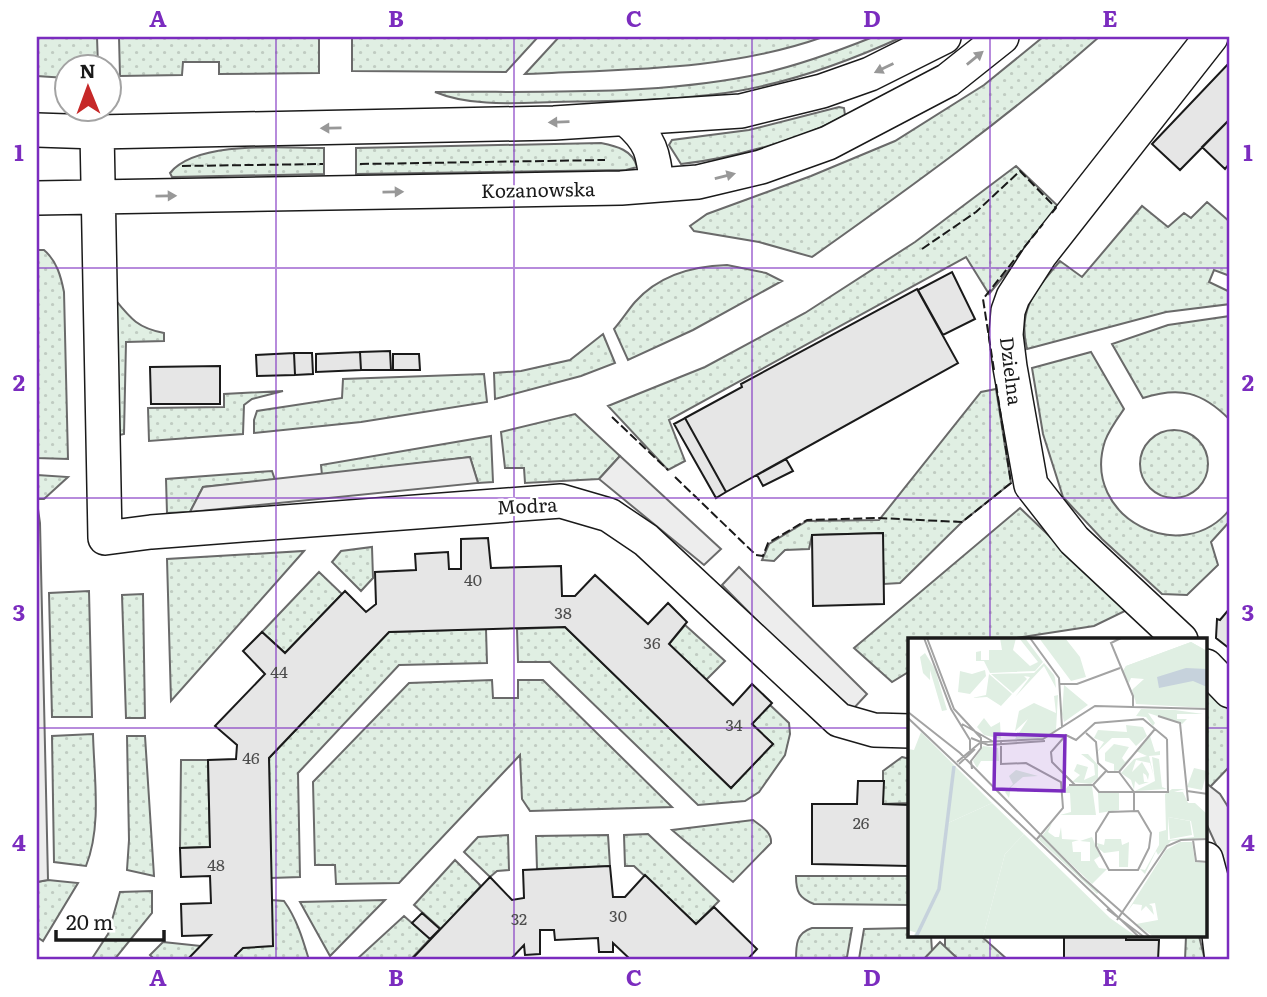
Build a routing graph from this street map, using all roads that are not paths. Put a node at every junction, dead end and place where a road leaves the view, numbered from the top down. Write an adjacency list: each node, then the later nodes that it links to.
1 (944, 37): 4 (street, one-way to 4)
2 (1002, 37): 7 (street, Kozanowska, one-way to 2)
3 (1210, 37): 10 (street, Dzielna)
4 (627, 120): 6 (street, one-way to 6); 7 (street)
5 (37, 130): 6 (street)
6 (97, 132): 8 (street)
7 (657, 185): 8 (street, Kozanowska, one-way to 7)
8 (97, 197): 9 (street, Kozanowska); 13 (street, Modra)
9 (37, 198)
10 (1176, 635)
11 (1208, 668): 12 (street)
12 (1230, 691)
13 (908, 731)
14 (1208, 866): 15 (street)
15 (1223, 960)

